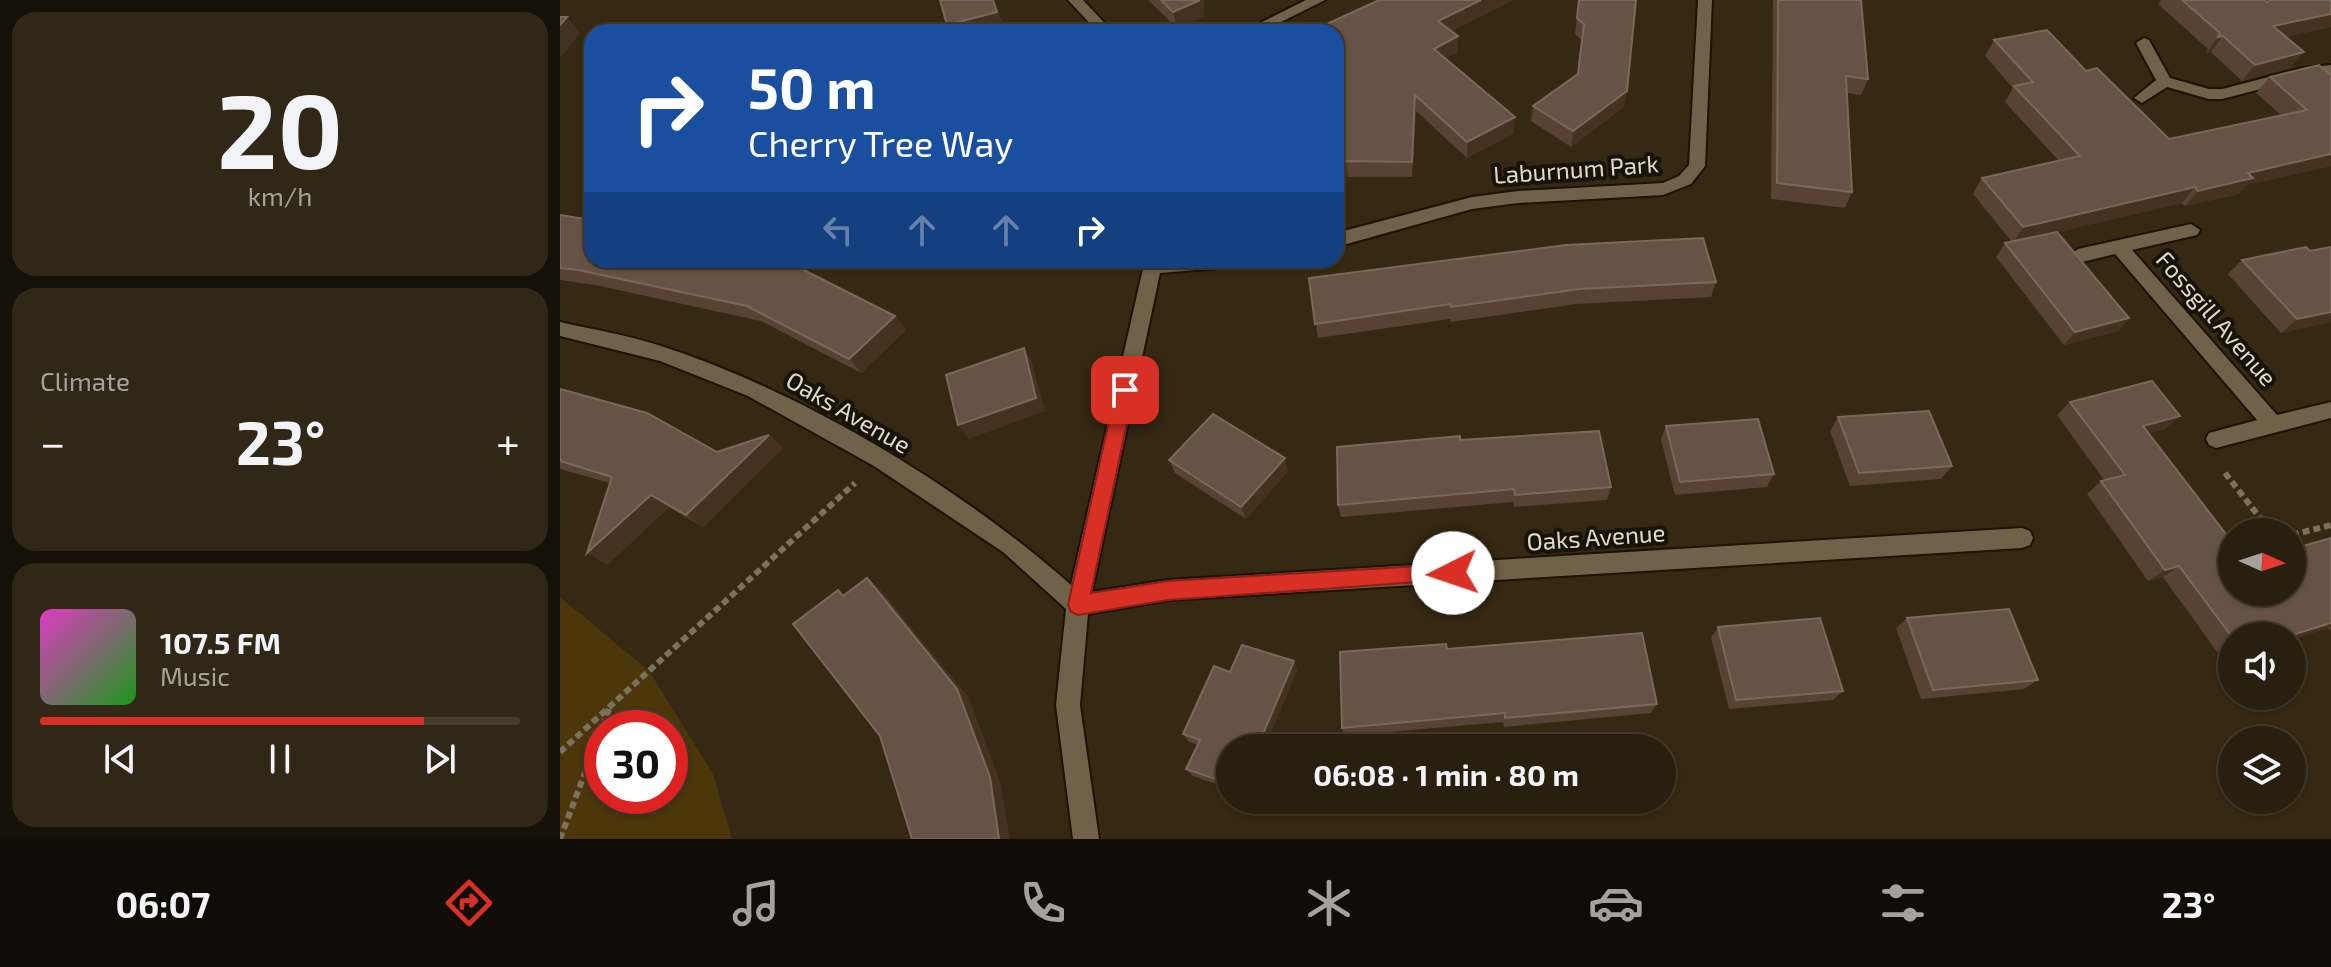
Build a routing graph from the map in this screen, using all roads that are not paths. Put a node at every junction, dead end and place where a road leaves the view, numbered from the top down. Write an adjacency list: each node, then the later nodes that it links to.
1 (1075, 0): 4 (street)
2 (1318, 0): 5 (street)
3 (1705, 0): 11 (street, Laburnum Park)
4 (1098, 24)
5 (1266, 24)
6 (2144, 43): 8 (street)
7 (2331, 70): 8 (street)
8 (2164, 81): 9 (street)
9 (2142, 98)
10 (2191, 230): 12 (street, Fossgill Avenue)
11 (1344, 238)
12 (2119, 247): 13 (street, Fossgill Avenue); 17 (street, Fossgill Avenue)
13 (2078, 256)
14 (1152, 268): 20 (street)
15 (560, 329): 20 (street, Oaks Avenue)
16 (2331, 410): 17 (street, Fossgill Avenue)
17 (2273, 425): 18 (street, Fossgill Avenue)
18 (2216, 439)
19 (2022, 538): 20 (street, Oaks Avenue)
20 (1078, 605): 21 (street)
21 (1086, 839)

